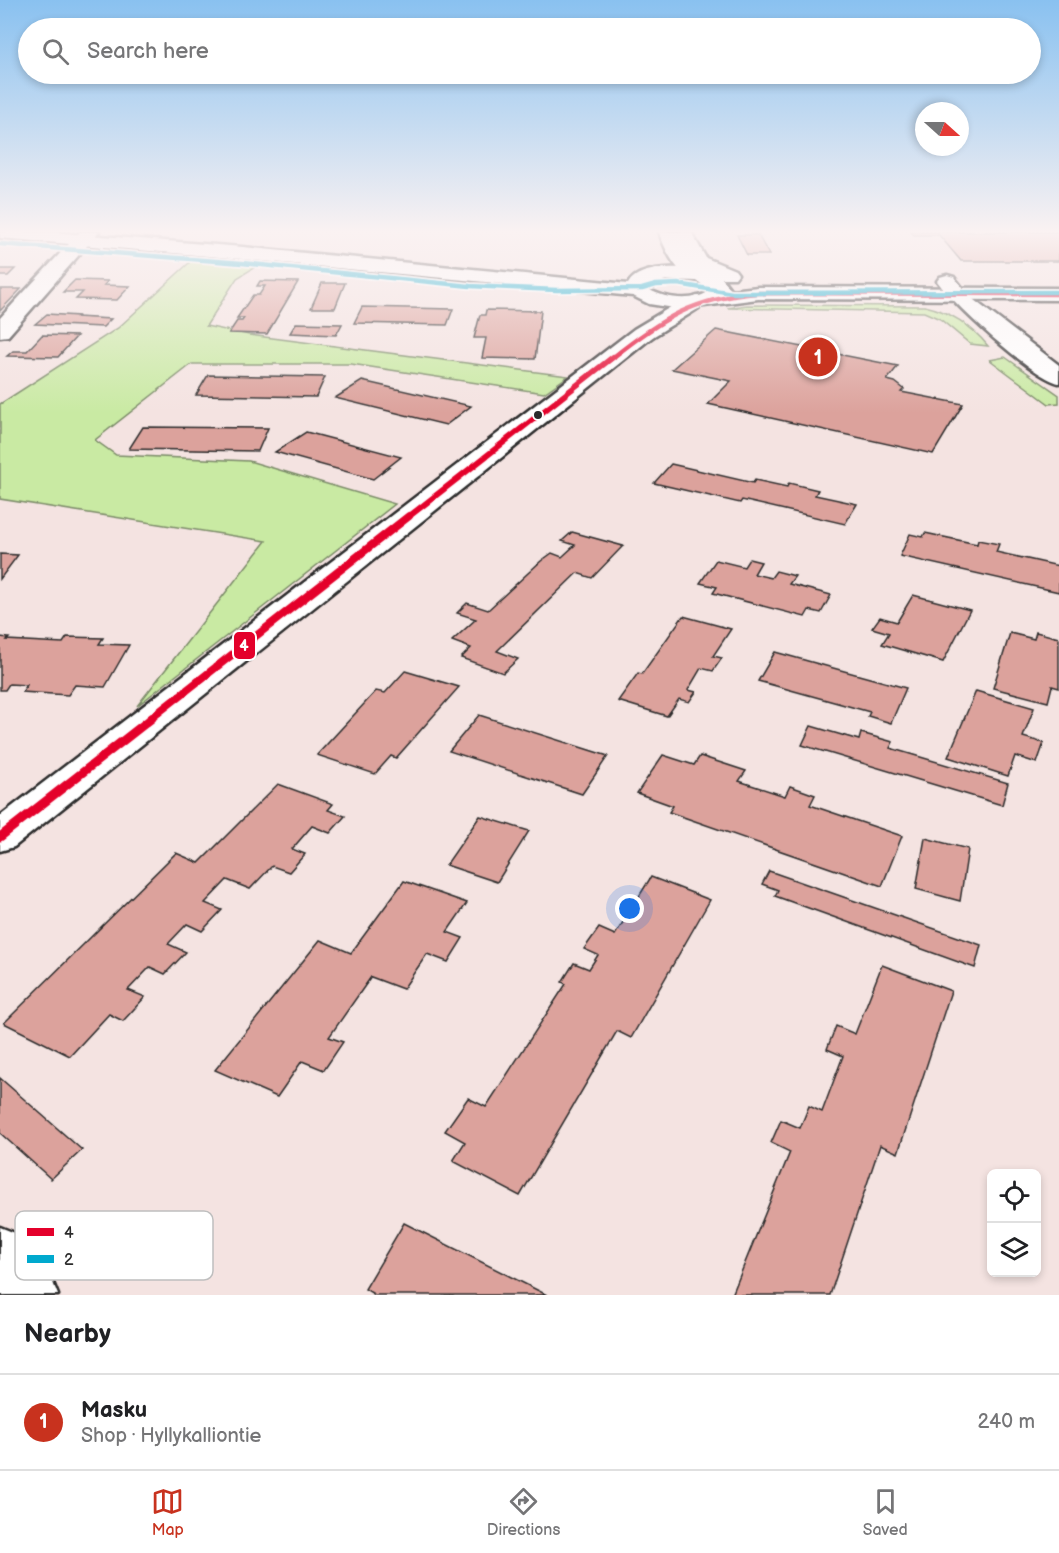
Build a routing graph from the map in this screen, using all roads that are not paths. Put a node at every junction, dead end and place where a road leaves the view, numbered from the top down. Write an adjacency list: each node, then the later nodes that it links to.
1 (35, 292): 9 (main road)
2 (646, 292): 10 (main road)
3 (664, 292): 4 (main road)
4 (699, 292)
5 (704, 292): 10 (main road)
6 (956, 292): 11 (main road)
7 (1031, 292): 8 (main road)
8 (1059, 294)
9 (0, 331)
10 (642, 334): 12 (main road)
11 (1059, 376)
12 (0, 837)
13 (0, 1254): 14 (main road)
14 (15, 1274)
15 (19, 1280): 16 (main road)
16 (30, 1295)

